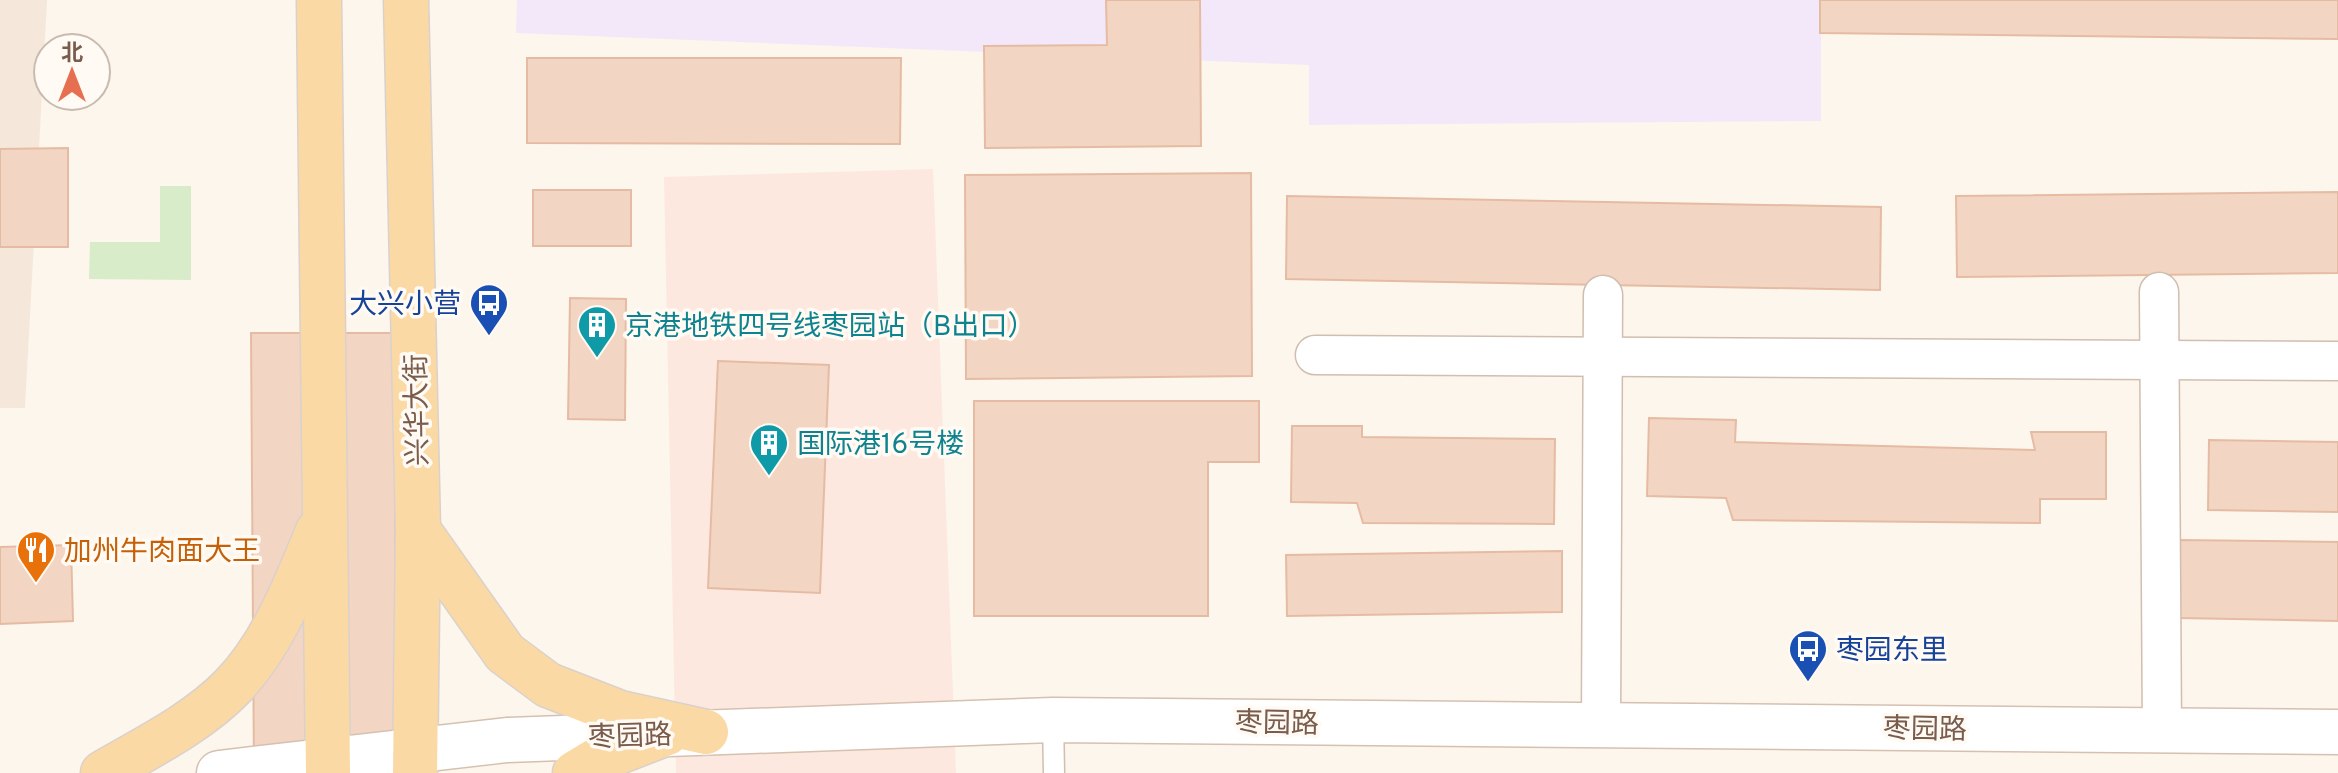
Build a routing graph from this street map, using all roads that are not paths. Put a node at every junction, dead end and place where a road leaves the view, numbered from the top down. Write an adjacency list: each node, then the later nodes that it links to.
1 (319, 0): 9 (main road)
2 (406, 0): 10 (main road, 兴华大街)
3 (2159, 292): 7 (street)
4 (1603, 295): 6 (street)
5 (1315, 355): 6 (street)
6 (1603, 355): 7 (street); 12 (street)
7 (2159, 360): 8 (street); 13 (street)
8 (2338, 361)
9 (325, 514): 17 (main road); 18 (main road)
10 (418, 530): 14 (main road); 16 (main road, 兴华大街)
11 (1053, 720): 12 (street, 枣园路); 14 (street, 枣园路); 21 (lane)
12 (1601, 725): 13 (street, 枣园路)
13 (2162, 731): 15 (street, 枣园路)
14 (687, 732): 16 (street, 枣园路); 20 (main road)
15 (2338, 732)
16 (415, 762): 17 (street, 枣园路)
17 (328, 766): 19 (street, 枣园路)
18 (103, 773)
19 (219, 773)
20 (575, 773)
21 (1054, 773)

